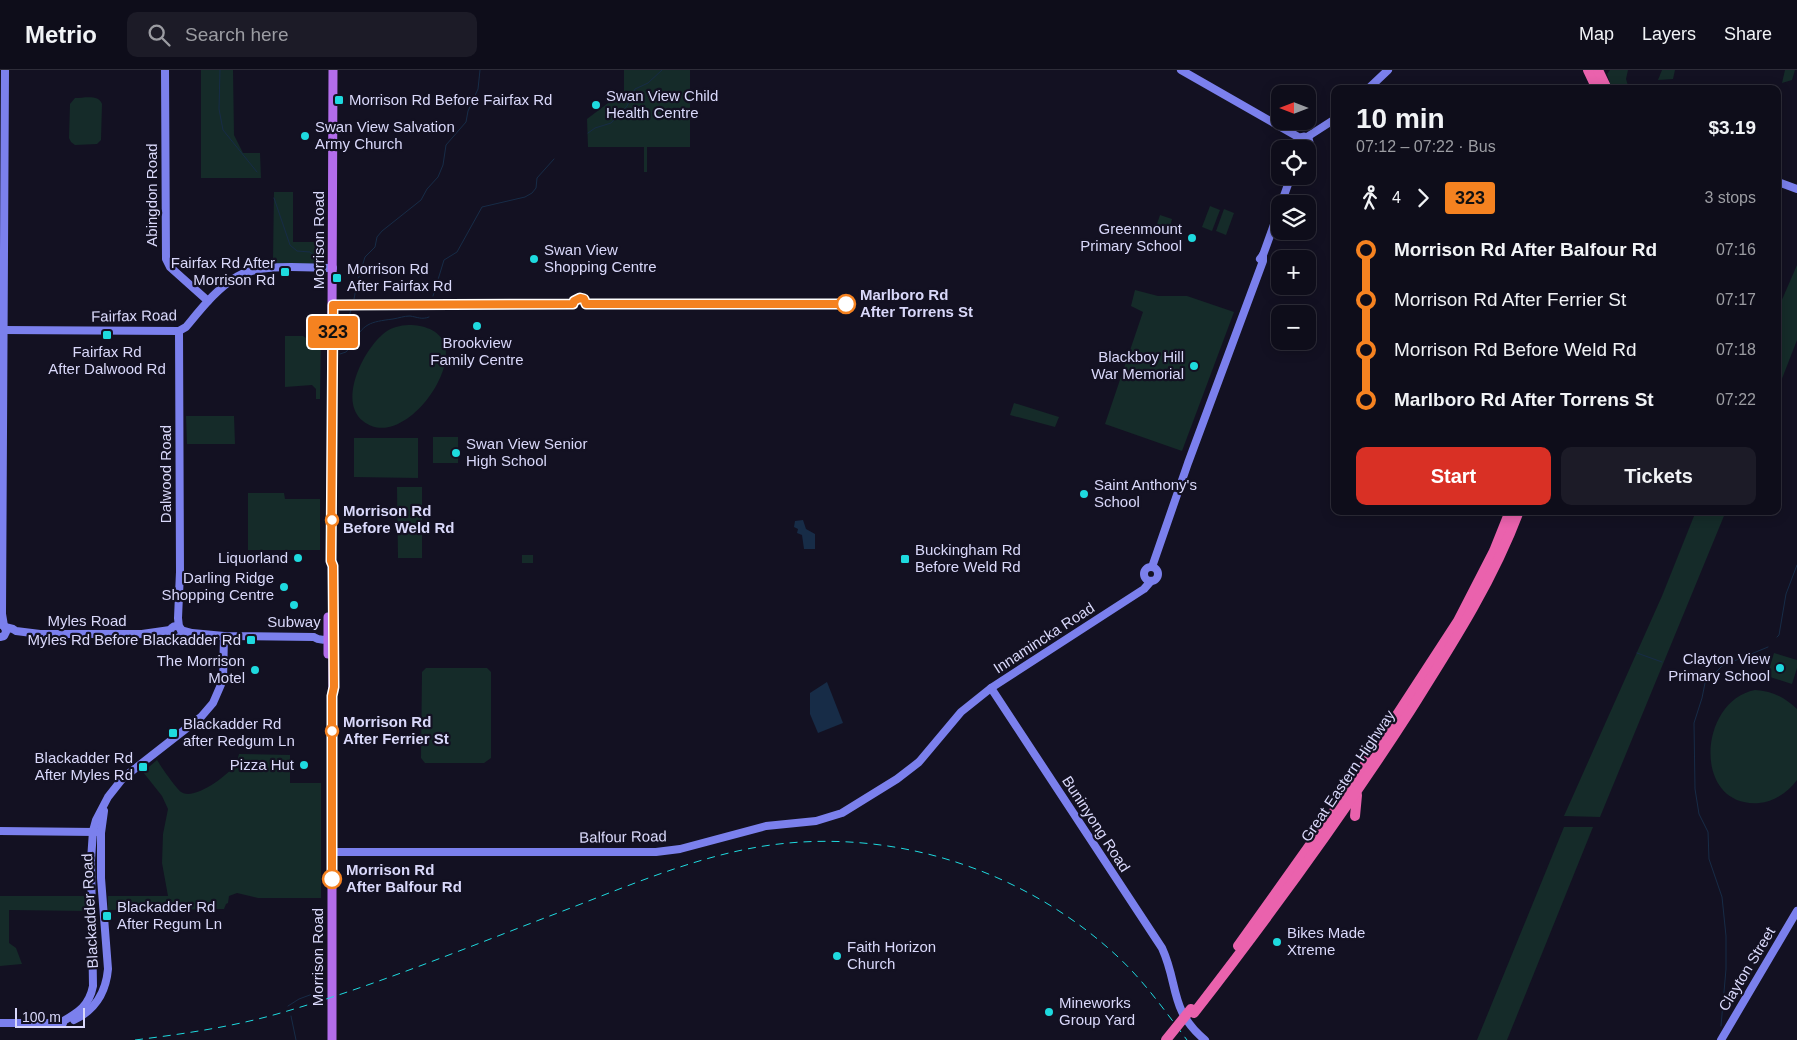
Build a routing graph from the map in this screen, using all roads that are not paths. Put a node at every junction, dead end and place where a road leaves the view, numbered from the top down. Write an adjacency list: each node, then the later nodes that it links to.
1 (5, 70): 14 (street)
2 (165, 70): 19 (street, Abingdon Road)
3 (333, 70): 18 (main road, Morrison Road)
4 (1180, 70): 12 (street)
5 (1388, 70): 8 (street)
6 (1588, 70): 9 (highway)
7 (1598, 70): 10 (highway)
8 (1372, 85)
9 (1595, 85)
10 (1605, 85)
11 (1331, 122): 13 (street)
12 (1298, 140)
13 (1306, 140)
14 (3, 159): 20 (street)
15 (1781, 183): 16 (street)
16 (1797, 188)
17 (1271, 233): 24 (street)
18 (333, 268): 19 (street, Fairfax Road); 30 (main road, Morrison Road)
19 (208, 301): 21 (street, Fairfax Road)
20 (3, 330): 21 (street, Fairfax Road); 26 (street)
21 (179, 330): 28 (street, Dalwood Road)
22 (1508, 515): 43 (highway, Great Eastern Highway)
23 (1517, 515): 33 (highway, Great Eastern Highway)
24 (1154, 568): 25 (street); 25 (street)
25 (1148, 580): 31 (street, Innamincka Road)
26 (1, 616): 27 (street)
27 (3, 630): 28 (street, Myles Road)
28 (176, 631): 29 (street, Myles Road)
29 (224, 636): 30 (street, Myles Road); 36 (street, Blackadder Road)
30 (331, 637): 37 (main road, Morrison Road)
31 (989, 690): 32 (street, Innamincka Road); 49 (street, Buninyong Road)
32 (959, 718): 37 (street, Balfour Road)
33 (1357, 792): 34 (highway); 43 (highway, Great Eastern Highway)
34 (1355, 816)
35 (0, 831): 36 (street, Blackadder Road)
36 (97, 832): 38 (street, Blackadder Road); 39 (street, Blackadder Road)
37 (332, 852): 46 (main road, Morrison Road)
38 (92, 881): 39 (street); 41 (street, Blackadder Road)
39 (101, 881): 42 (street, Blackadder Road)
40 (1797, 911): 50 (street, Clayton Street)
41 (93, 931): 42 (street); 45 (street, Blackadder Road)
42 (104, 931): 45 (street, Blackadder Road)
43 (1193, 1011): 47 (highway, Great Eastern Highway, bridge); 48 (highway, Great Eastern Highway)
44 (0, 1023): 45 (street, Blackadder Road)
45 (60, 1023)
46 (332, 1039)
47 (1166, 1040)
48 (1173, 1040)
49 (1204, 1040)
50 (1721, 1040)

